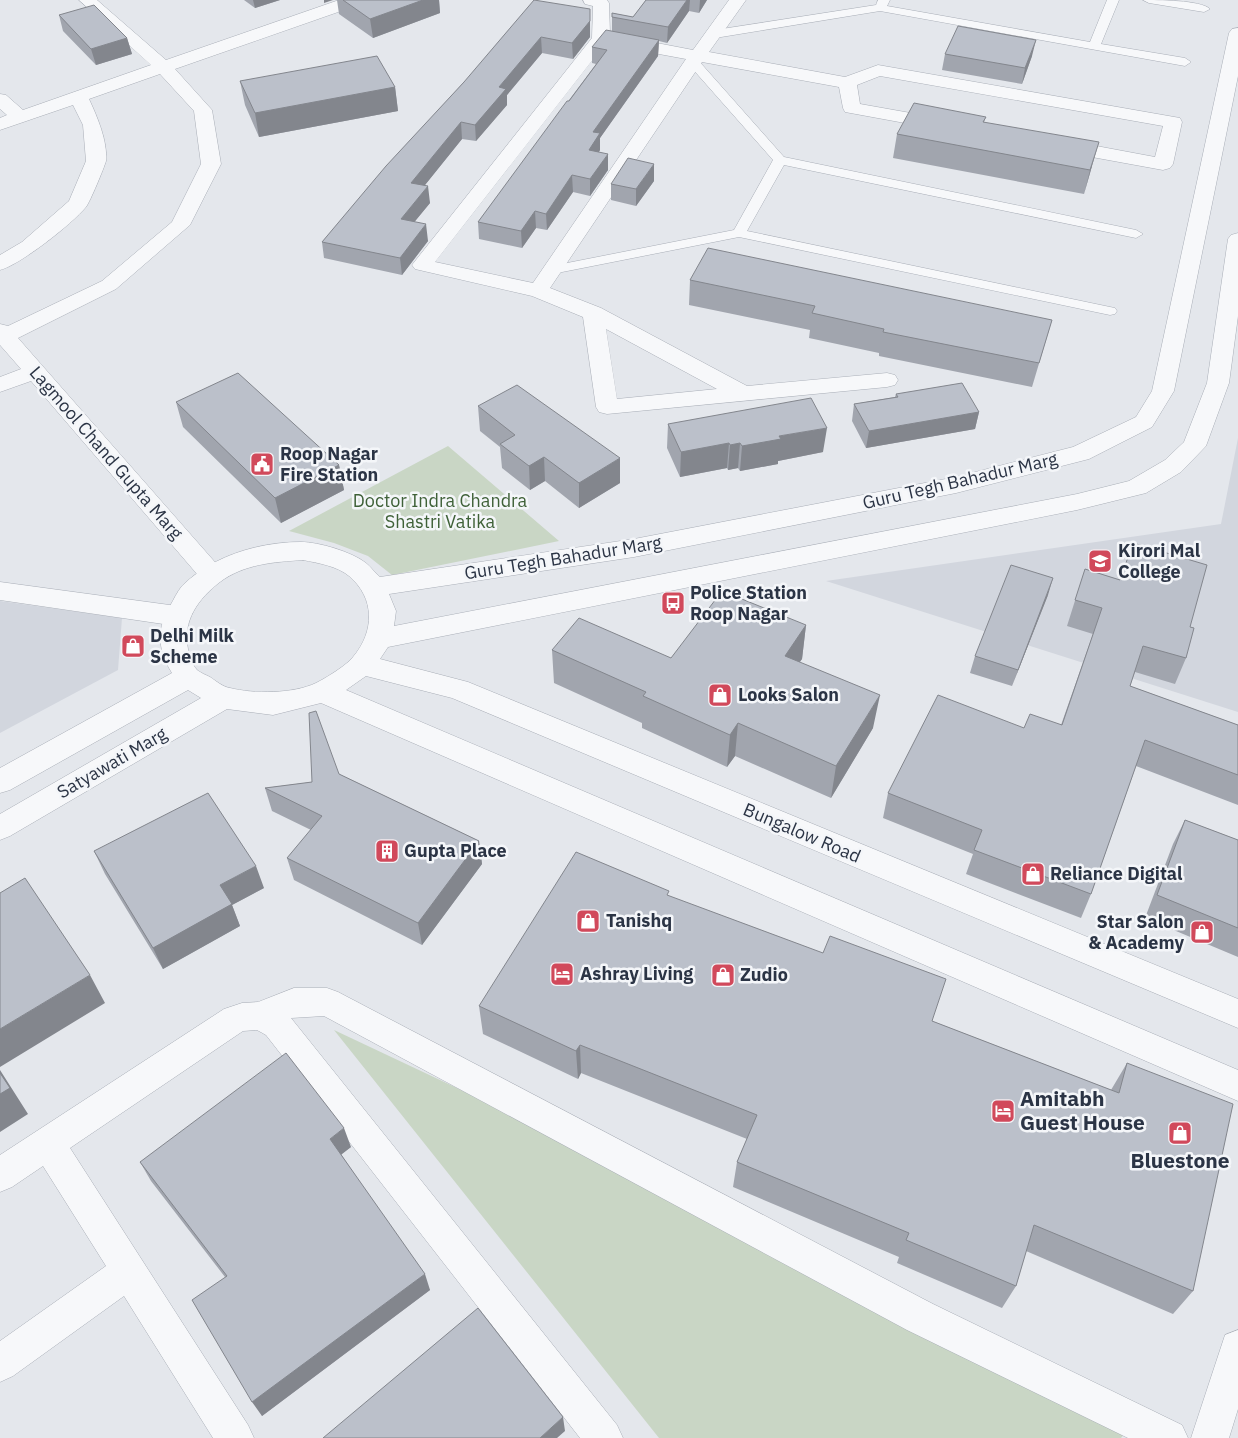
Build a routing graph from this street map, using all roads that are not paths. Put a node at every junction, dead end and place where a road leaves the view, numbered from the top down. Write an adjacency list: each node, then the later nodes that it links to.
1 (87, 0): 15 (street)
2 (355, 0): 15 (street)
3 (591, 0): 11 (street)
4 (738, 0): 10 (street)
5 (1113, 0): 12 (lane)
6 (1149, 0): 8 (lane)
7 (882, 4): 10 (lane); 12 (lane)
8 (1204, 9)
9 (1238, 32): 38 (street, Guru Tegh Bahadur Marg)
10 (715, 34): 13 (street)
11 (601, 38): 13 (street); 29 (street)
12 (1094, 46): 14 (lane)
13 (696, 59): 16 (street); 23 (lane); 28 (street)
14 (1185, 62)
15 (164, 67): 17 (street); 32 (street)
16 (847, 83): 21 (street); 22 (street)
17 (78, 97): 19 (street); 27 (street)
18 (0, 99): 19 (street)
19 (20, 117): 20 (street)
20 (0, 124)
21 (959, 127)
22 (1046, 143)
23 (780, 160): 24 (lane); 25 (lane)
24 (739, 233): 28 (lane); 30 (lane)
25 (1136, 234)
26 (1238, 239): 41 (street)
27 (0, 264)
28 (552, 270): 29 (street)
29 (538, 291): 31 (street)
30 (1110, 311)
31 (594, 313): 36 (street); 36 (street)
32 (2, 333): 33 (street, Lagmool Chand Gupta Marg)
33 (36, 371): 35 (street); 37 (street, Lagmool Chand Gupta Marg)
34 (887, 380): 36 (street)
35 (0, 385)
36 (744, 394)
37 (212, 575): 38 (street); 40 (street)
38 (374, 587): 41 (street)
39 (0, 591): 40 (street)
40 (177, 616): 43 (street)
41 (380, 638): 42 (street)
42 (362, 665): 44 (street); 48 (street, Bungalow Road)
43 (188, 677): 45 (street); 46 (street)
44 (322, 692): 45 (street); 50 (street)
45 (223, 698): 47 (street, Satyawati Marg)
46 (0, 782)
47 (0, 828)
48 (1238, 1014)
49 (261, 1015): 51 (street); 57 (street); 58 (street)
50 (1238, 1086)
51 (48, 1143): 52 (street); 53 (street)
52 (0, 1175)
53 (129, 1271): 55 (street); 56 (street)
54 (1238, 1348): 59 (street)
55 (0, 1363)
56 (235, 1438)
57 (604, 1438)
58 (1169, 1438)
59 (1210, 1438)

